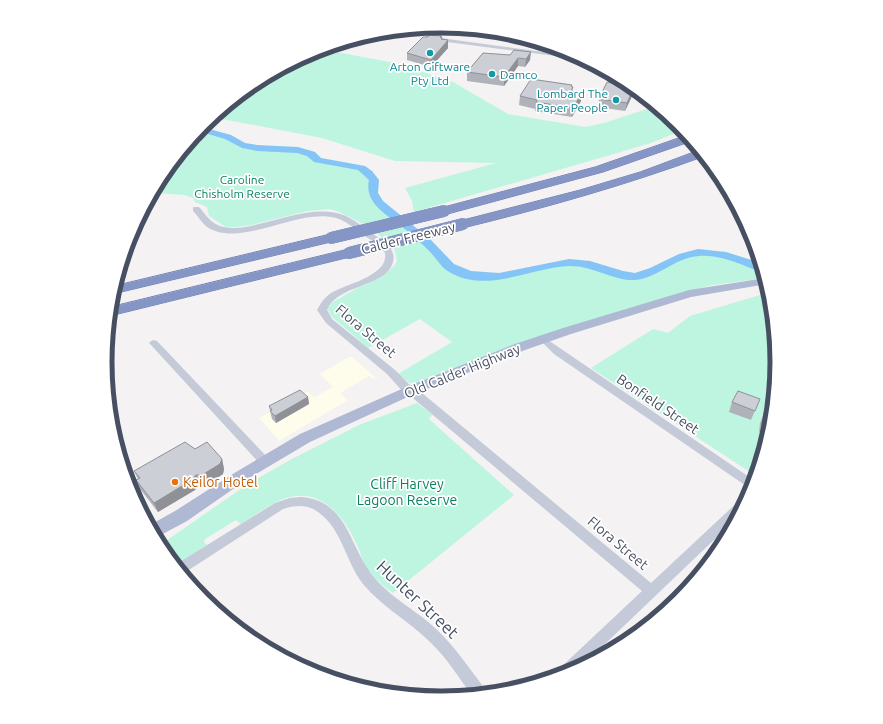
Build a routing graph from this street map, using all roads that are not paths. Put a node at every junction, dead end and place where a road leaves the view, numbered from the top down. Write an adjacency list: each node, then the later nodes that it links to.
1 (427, 34): 2 (street)
2 (556, 53)
3 (684, 140): 7 (highway, Calder Freeway, bridge)
4 (697, 155): 8 (highway, Calder Freeway, bridge)
5 (196, 208): 11 (street, Flora Street)
6 (760, 282): 9 (main road, Old Calder Highway)
7 (121, 288)
8 (117, 310)
9 (546, 341): 11 (main road, Old Calder Highway); 13 (street, Bonfield Street)
10 (154, 343): 12 (street)
11 (414, 394): 12 (main road, Old Calder Highway); 19 (street, Flora Street)
12 (265, 462): 15 (main road, Old Calder Highway)
13 (747, 482)
14 (735, 511): 19 (street)
15 (181, 516): 16 (main road, Old Calder Highway); 17 (main road, Old Calder Highway)
16 (158, 528)
17 (161, 533)
18 (183, 566): 21 (street, Hunter Street)
19 (650, 590): 20 (street)
20 (577, 662)
21 (476, 689)

